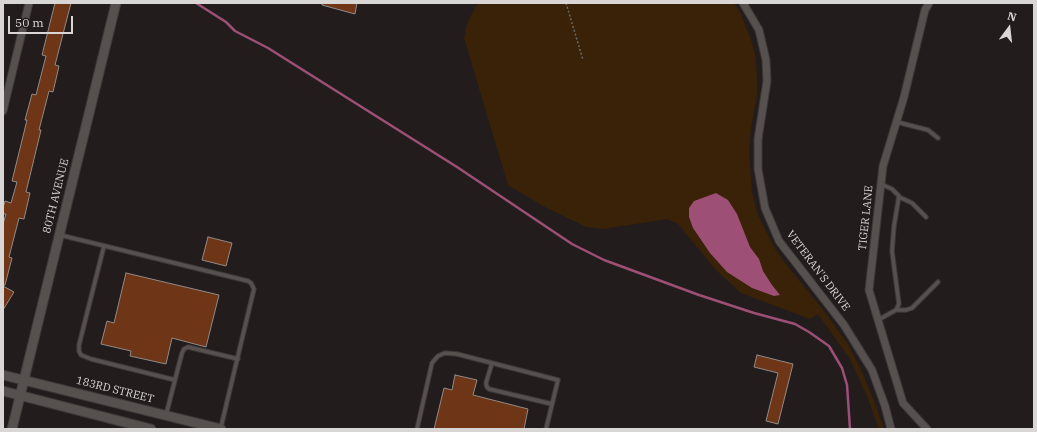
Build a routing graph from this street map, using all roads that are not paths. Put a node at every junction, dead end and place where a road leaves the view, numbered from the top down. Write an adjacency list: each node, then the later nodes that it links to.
1 (29, 3): 5 (street)
2 (116, 3): 11 (street, 80TH AVENUE)
3 (743, 3): 30 (street, VETERAN'S DRIVE)
4 (929, 3): 6 (street, TIGER LANE)
5 (3, 110)
6 (896, 122): 7 (lane); 8 (street, TIGER LANE)
7 (938, 138)
8 (881, 184): 9 (lane); 15 (street, TIGER LANE)
9 (899, 197): 10 (lane); 14 (lane)
10 (926, 217)
11 (59, 235): 12 (lane); 19 (street, 80TH AVENUE)
12 (104, 246): 16 (lane); 20 (lane)
13 (938, 282): 14 (lane)
14 (896, 310): 15 (lane)
15 (878, 320): 31 (street, TIGER LANE)
16 (238, 359): 20 (lane); 27 (lane)
17 (492, 363): 23 (lane); 23 (lane); 28 (lane)
18 (3, 375): 19 (street, 183RD STREET)
19 (24, 380): 22 (street, 80TH AVENUE); 24 (street, 183RD STREET)
20 (175, 380): 24 (lane)
21 (3, 391): 22 (street)
22 (20, 396): 25 (street, 80TH AVENUE); 26 (street)
23 (552, 404): 29 (lane)
24 (166, 416): 27 (street, 183RD STREET)
25 (12, 429)
26 (151, 429)
27 (220, 429)
28 (417, 429)
29 (546, 429)
30 (891, 429)
31 (927, 429)

